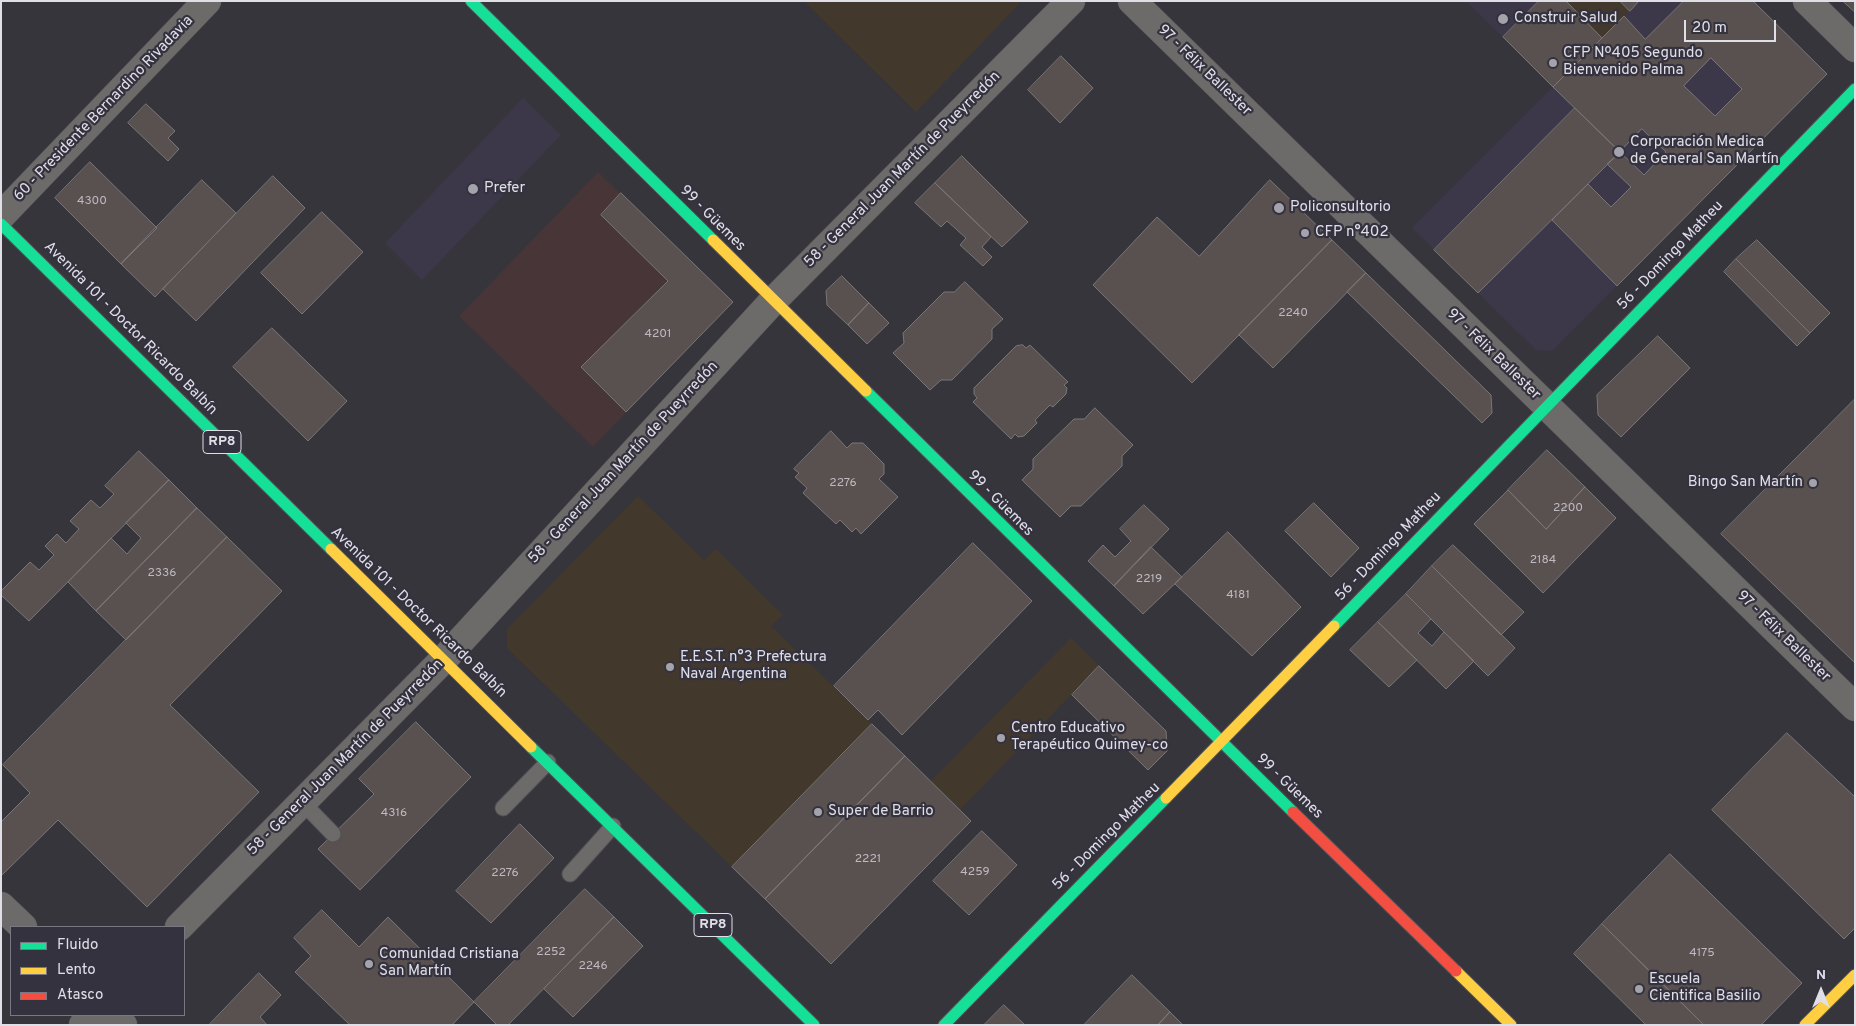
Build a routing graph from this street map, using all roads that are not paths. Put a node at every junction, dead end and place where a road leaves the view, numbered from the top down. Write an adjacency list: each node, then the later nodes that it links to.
1 (207, 1): 8 (street, 60 - Presidente Bernardino Rivadavia)
2 (471, 1): 10 (street, 99 - Güemes)
3 (1071, 1): 10 (street, 58 - General Juan Martín de Pueyrredón)
4 (1132, 1): 11 (street, 97 - Félix Ballester)
5 (1807, 1): 6 (street)
6 (1855, 48)
7 (1855, 88): 11 (street, 56 - Domingo Matheu)
8 (1, 216)
9 (1, 224): 12 (street, Avenida 101 - Doctor Ricardo Balbín / RP8)
10 (773, 301): 12 (street, 58 - General Juan Martín de Pueyrredón); 14 (street, 99 - Güemes)
11 (1546, 407): 13 (street, 97 - Félix Ballester); 14 (street, 56 - Domingo Matheu)
12 (444, 659): 15 (street, Avenida 101 - Doctor Ricardo Balbín / RP8); 16 (street, 58 - General Juan Martín de Pueyrredón)
13 (1855, 707)
14 (1222, 742): 28 (street, 56 - Domingo Matheu); 29 (street, 99 - Güemes)
15 (548, 762): 17 (lane); 18 (street, Avenida 101 - Doctor Ricardo Balbín / RP8)
16 (302, 802): 19 (lane); 23 (street, 58 - General Juan Martín de Pueyrredón)
17 (503, 808)
18 (613, 826): 20 (lane); 27 (street, Avenida 101 - Doctor Ricardo Balbín / RP8)
19 (333, 834)
20 (570, 874)
21 (1, 906): 22 (street)
22 (22, 926)
23 (180, 926)
24 (1855, 975): 30 (street)
25 (114, 1016): 26 (street)
26 (123, 1025)
27 (814, 1025)
28 (944, 1025)
29 (1511, 1025)
30 (1806, 1025)

